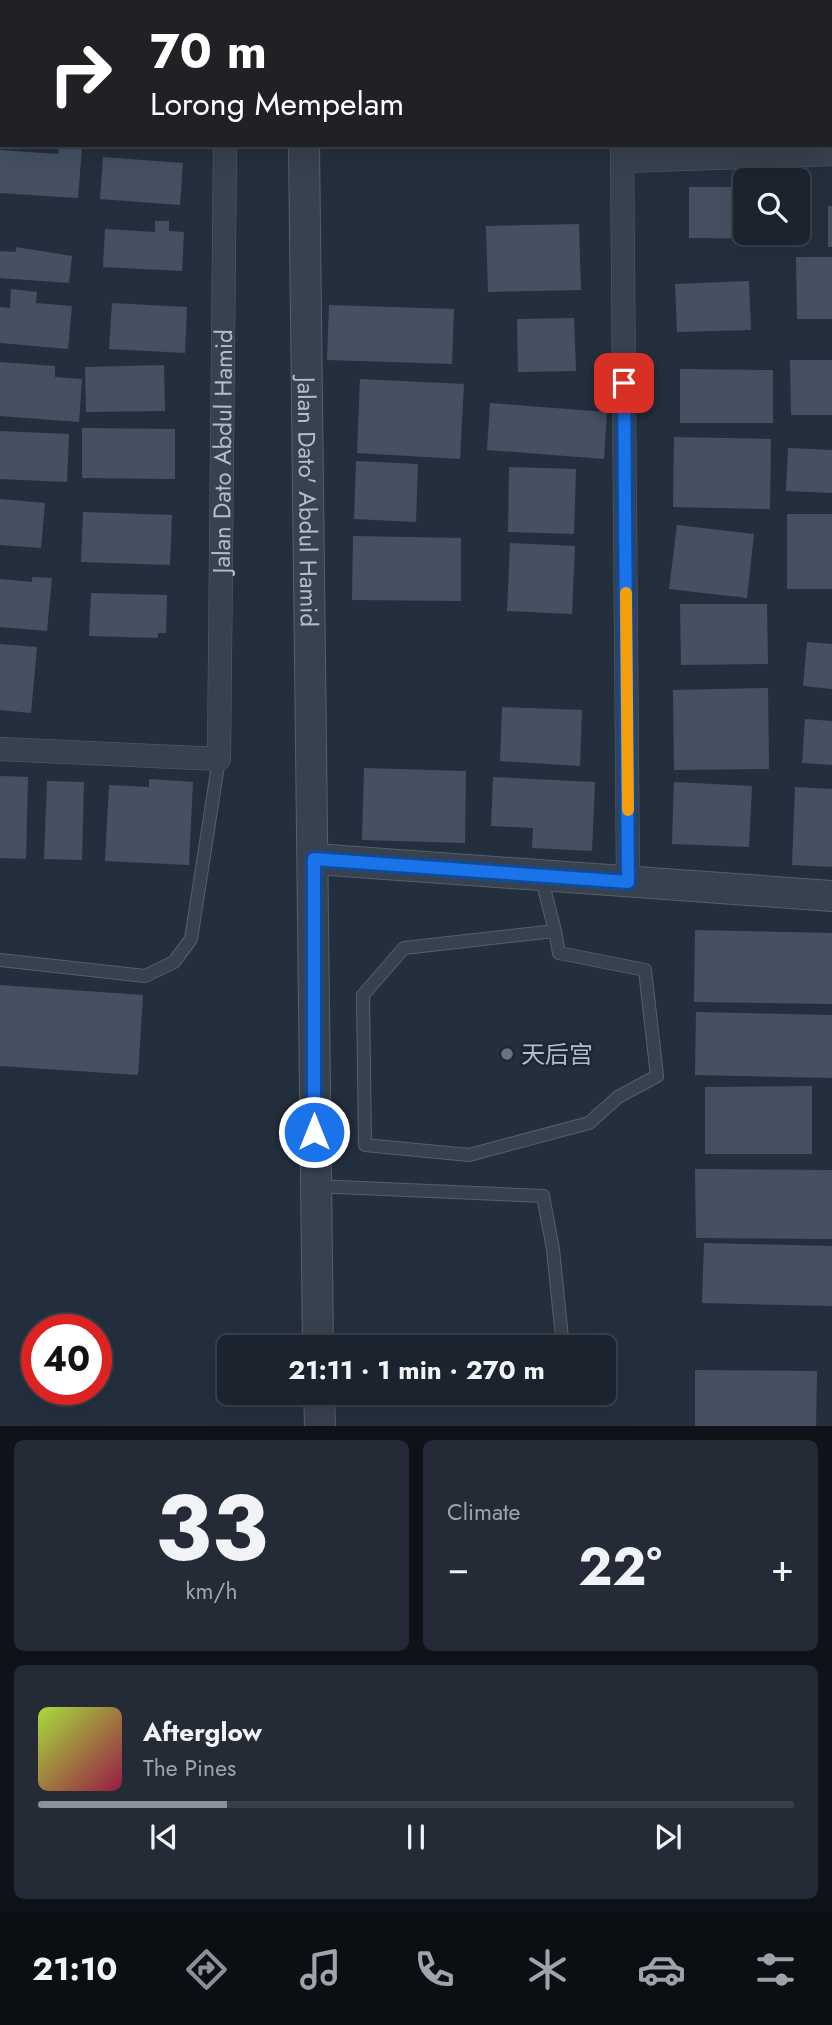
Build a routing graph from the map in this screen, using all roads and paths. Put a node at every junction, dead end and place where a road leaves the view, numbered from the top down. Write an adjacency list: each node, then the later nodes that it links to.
1 (225, 147): 6 (street, Jalan Dato Abdul Hamid)
2 (304, 147): 7 (street, Jalan Dato' Abdul Hamid)
3 (622, 153): 4 (street); 9 (street)
4 (832, 154)
5 (0, 749): 6 (street)
6 (219, 759): 12 (lane)
7 (314, 859): 8 (street); 13 (street)
8 (541, 876): 9 (street); 11 (lane)
9 (628, 882): 10 (street)
10 (832, 896)
11 (555, 931): 11 (lane)
12 (0, 960)
13 (314, 1186): 14 (street); 15 (lane)
14 (318, 1335)
15 (562, 1335)
16 (319, 1405): 17 (street)
17 (320, 1426)

